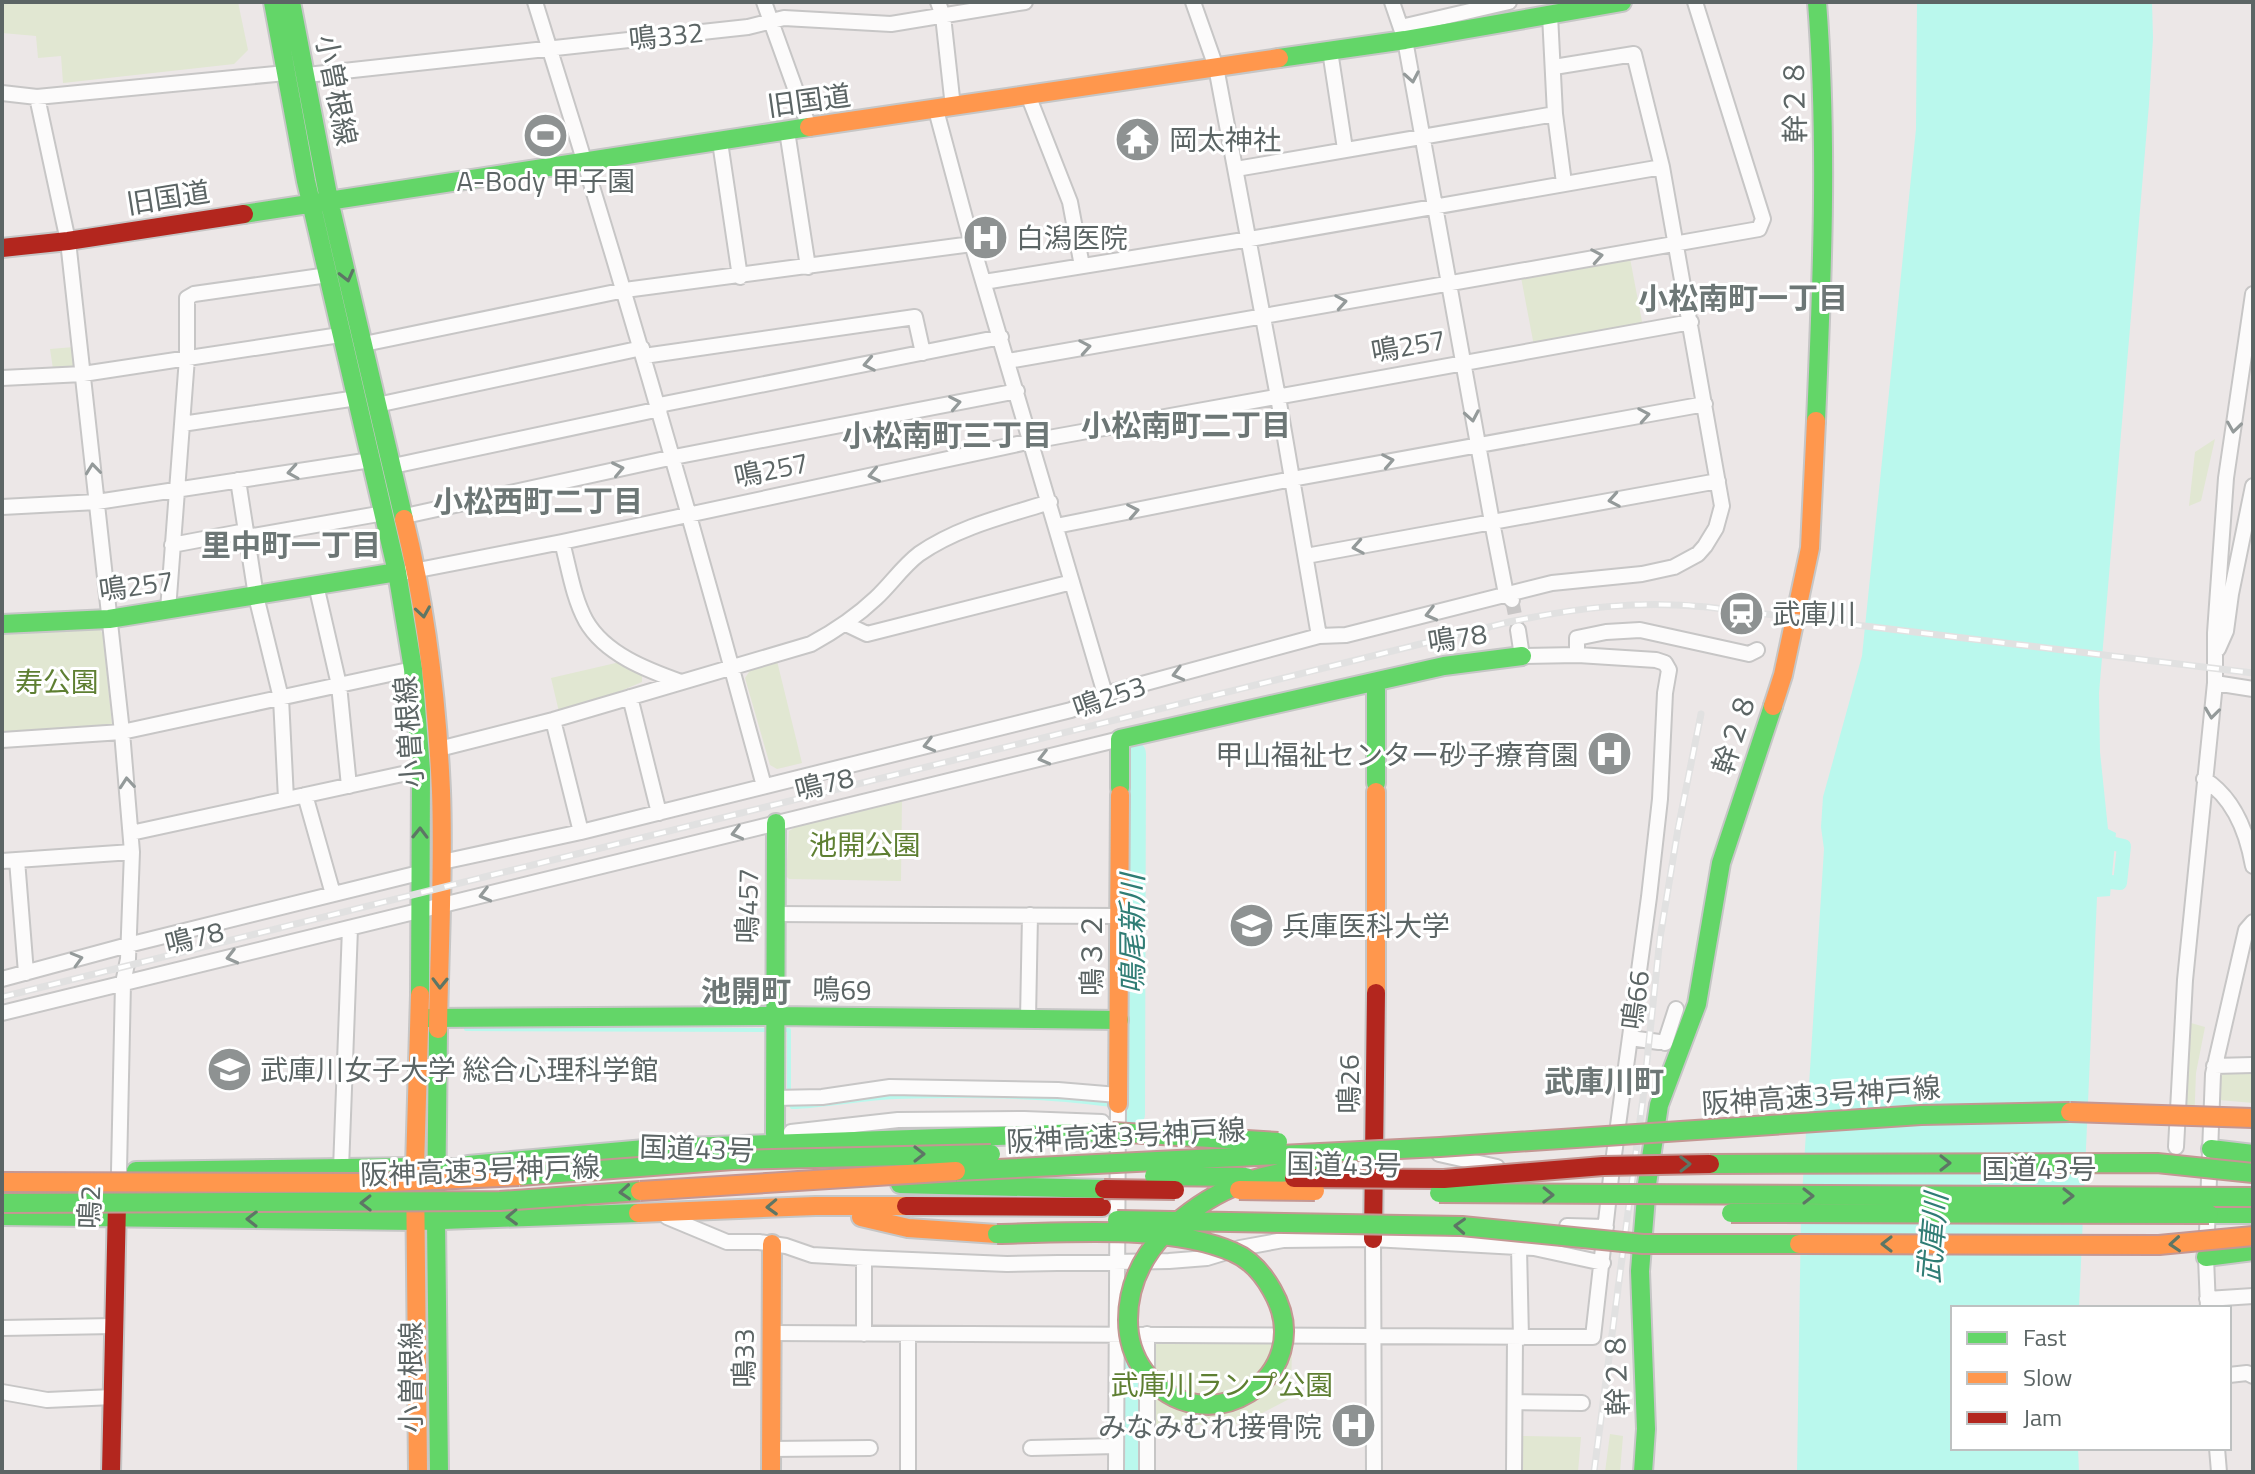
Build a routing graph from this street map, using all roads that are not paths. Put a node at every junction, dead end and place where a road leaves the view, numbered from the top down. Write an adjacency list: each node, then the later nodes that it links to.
1 (273, 2): 20 (main road, 小曽根線)
2 (291, 2): 21 (main road, 小曽根線)
3 (535, 2): 16 (street)
4 (764, 2): 14 (street)
5 (1025, 2): 12 (street, 鳴332)
6 (1193, 2): 18 (street)
7 (1392, 2): 15 (street)
8 (1509, 2): 15 (street)
9 (1622, 2): 13 (main road, 旧国道)
10 (1695, 2): 40 (street)
11 (1817, 2): 231 (main road, 幹２８)
12 (940, 9): 14 (street, 鳴332); 25 (street)
13 (1550, 15): 15 (main road, 旧国道); 19 (street)
14 (771, 21): 16 (street, 鳴332); 27 (street)
15 (1403, 34): 17 (main road, 旧国道); 29 (street, one-way to 29)
16 (549, 47): 21 (street, 鳴332); 32 (street)
17 (1330, 51): 18 (main road, 旧国道); 31 (street)
18 (1216, 67): 23 (main road, 旧国道); 34 (street)
19 (1554, 67): 26 (street); 33 (street, 鳴253)
20 (286, 73): 24 (street); 36 (main road, 小曽根線)
21 (307, 75): 36 (main road, 小曽根線)
22 (2, 93): 24 (street)
23 (1028, 95): 25 (main road, 旧国道); 43 (street)
24 (37, 97): 39 (street, 鳴2)
25 (945, 108): 27 (main road, 旧国道); 41 (street)
26 (1555, 114): 29 (street); 35 (street)
27 (809, 127): 28 (main road, 旧国道)
28 (787, 131): 30 (main road, 旧国道); 44 (street)
29 (1423, 135): 31 (street); 37 (street)
30 (720, 142): 32 (main road, 旧国道); 46 (street)
31 (1345, 149): 34 (street)
32 (587, 162): 36 (main road, 旧国道); 49 (street)
33 (1662, 167): 35 (street); 40 (street, 鳴253)
34 (1236, 169): 38 (street)
35 (1564, 183): 37 (street)
36 (320, 202): 39 (main road, 旧国道); 45 (main road, 小曽根線); 55 (main road, 小曽根線, one-way to 55)
37 (1435, 205): 38 (street); 48 (street)
38 (1250, 239): 43 (street); 51 (street)
39 (68, 241): 42 (main road, 旧国道); 61 (street, 鳴2)
40 (1676, 242): 48 (street, one-way to 40); 52 (street, 鳴253)
41 (972, 244): 44 (street); 47 (street)
42 (2, 248)
43 (1082, 266): 47 (street)
44 (808, 267): 46 (street)
45 (328, 275): 53 (main road, 小曽根線); 58 (street)
46 (740, 277): 49 (street)
47 (984, 282): 54 (street)
48 (1449, 282): 51 (street, one-way to 48); 60 (street)
49 (625, 290): 55 (street); 56 (street)
50 (2253, 294): 106 (street, one-way to 106)
51 (1263, 315): 59 (street, one-way to 51); 64 (street)
52 (1691, 322): 60 (street, 鳴257); 66 (street, 鳴253)
53 (340, 335): 58 (street); 65 (main road, 小曽根線)
54 (1001, 337): 57 (street); 59 (street)
55 (364, 344): 67 (main road, 小曽根線)
56 (643, 352): 57 (street); 67 (street); 68 (street)
57 (923, 353): 68 (street, one-way to 68)
58 (187, 358): 61 (street); 69 (street)
59 (1008, 361): 63 (street)
60 (1463, 363): 64 (street, 鳴257); 71 (street, one-way to 71)
61 (83, 374): 62 (street); 80 (street, 鳴2, one-way to 61)
62 (2, 378)
63 (1017, 391): 70 (street); 72 (street, one-way to 63)
64 (1278, 397): 70 (street, 鳴257); 75 (street)
65 (357, 398): 69 (street); 73 (main road, 小曽根線)
66 (1705, 404): 71 (street, one-way to 66); 77 (street, 鳴253)
67 (377, 405): 74 (main road, 小曽根線)
68 (659, 407): 72 (street); 74 (street)
69 (182, 424): 79 (street)
70 (1032, 441): 81 (street); 84 (street, 鳴257, one-way to 84)
71 (1477, 444): 75 (street, one-way to 71); 86 (street)
72 (674, 457): 84 (street); 85 (street, one-way to 72)
73 (371, 460): 76 (street, one-way to 76); 83 (main road, 小曽根線)
74 (393, 466): 85 (main road, 小曽根線)
75 (1292, 479): 87 (street, one-way to 75); 91 (street)
76 (238, 480): 79 (street); 88 (street)
77 (1718, 481): 86 (street, one-way to 86); 97 (street, 鳴253)
78 (2253, 486): 106 (street)
79 (176, 490): 80 (street); 90 (street)
80 (97, 502): 82 (street); 99 (street, 鳴2)
81 (1050, 502): 87 (street); 101 (street)
82 (2, 507)
83 (384, 513): 88 (street); 92 (main road, 小曽根線)
84 (690, 515): 89 (street, 鳴257); 109 (street)
85 (405, 516): 93 (main road, 小曽根線)
86 (1492, 522): 91 (street, one-way to 91); 97 (street)
87 (1056, 526): 94 (street)
88 (246, 534): 90 (street); 96 (street)
89 (562, 542): 93 (street, 鳴257); 111 (street)
90 (172, 545): 98 (street)
91 (1306, 556): 103 (street)
92 (397, 572): 93 (street, 鳴257); 95 (main road, 鳴257); 110 (main road, 小曽根線)
93 (417, 572): 123 (main road, 小曽根線, one-way to 123)
94 (1072, 582): 101 (street); 116 (street)
95 (316, 585): 96 (main road, 鳴257); 114 (street)
96 (256, 596): 98 (main road, 鳴257); 118 (street)
97 (1509, 597): 103 (street, 鳴253, one-way to 103)
98 (168, 610): 99 (main road, 鳴257)
99 (109, 619): 100 (main road, 鳴257); 120 (street, 鳴2)
100 (2, 624)
101 (846, 624): 109 (street)
102 (1518, 630): 107 (street)
103 (1319, 636): 116 (street, 鳴253, one-way to 116)
104 (1577, 650): 105 (street)
105 (1753, 652)
106 (2216, 652): 113 (street)
107 (1522, 656): 108 (street, 鳴78); 112 (main road, 鳴78)
108 (1665, 663): 158 (street, 鳴66)
109 (732, 667): 111 (street); 127 (street)
110 (413, 669): 114 (street); 124 (main road, 小曽根線)
111 (681, 682): 117 (street)
112 (1376, 682): 121 (main road, 鳴78); 166 (main road, 鳴26)
113 (2215, 683): 115 (street); 125 (street, one-way to 125)
114 (339, 685): 118 (street); 126 (street)
115 (2253, 689)
116 (1105, 694): 127 (street, 鳴253, one-way to 127)
117 (630, 697): 119 (street); 130 (street)
118 (281, 698): 120 (street); 129 (street)
119 (553, 720): 123 (street); 132 (street)
120 (122, 732): 122 (street); 133 (street, 鳴2, one-way to 120)
121 (1120, 739): 131 (street, 鳴78, one-way to 131); 144 (main road, 鳴３２)
122 (2, 740)
123 (439, 749): 136 (main road, 小曽根線)
124 (421, 770): 126 (street); 138 (main road, 小曽根線, one-way to 124)
125 (2204, 779): 137 (street); 167 (street)
126 (349, 786): 128 (street)
127 (764, 786): 130 (street, 鳴253)
128 (305, 795): 129 (street); 139 (street)
129 (286, 799): 133 (street)
130 (659, 813): 132 (street, 鳴253)
131 (776, 823): 140 (street, 鳴78, one-way to 140); 142 (main road, 鳴457)
132 (581, 832): 136 (street, 鳴253)
133 (131, 833): 134 (street, 鳴2)
134 (132, 852): 135 (street); 147 (street, 鳴2)
135 (10, 860): 148 (street)
136 (442, 862): 140 (main road, 小曽根線)
137 (2253, 866)
138 (419, 873): 139 (street); 141 (main road, 小曽根線)
139 (333, 894): 147 (street)
140 (441, 905): 141 (street, 鳴78); 154 (main road, 小曽根線, one-way to 154)
141 (419, 911): 146 (street, 鳴78); 153 (main road, 小曽根線)
142 (775, 914): 143 (street); 157 (main road, 鳴457)
143 (1030, 915): 144 (street); 155 (street)
144 (1119, 916): 156 (main road, 鳴３２)
145 (2253, 922): 160 (street)
146 (350, 928): 150 (street, 鳴78, one-way to 150); 172 (street)
147 (128, 945): 148 (street, one-way to 147); 150 (street, 鳴2)
148 (26, 973): 149 (street)
149 (2, 979)
150 (123, 983): 152 (street, 鳴78); 174 (street, 鳴2)
151 (1676, 1009): 158 (street)
152 (2, 1013)
153 (420, 1018): 154 (main road, 鳴69); 170 (main road, 小曽根線)
154 (439, 1018): 157 (main road, 鳴69); 171 (main road, 小曽根線)
155 (1028, 1019): 156 (main road, 鳴69); 157 (main road, 鳴69)
156 (1119, 1020): 162 (main road, 鳴３２)
157 (774, 1025): 161 (main road, 鳴457)
158 (1630, 1038): 176 (street, 鳴66)
159 (2253, 1065): 160 (street)
160 (2214, 1066): 168 (street)
161 (783, 1098): 162 (street); 165 (main road, 鳴457)
162 (1118, 1108): 165 (street); 198 (street)
163 (2253, 1116): 164 (main road, 阪神高速3号神戸線, bridge); 166 (main road, 阪神高速3号神戸線, bridge)
164 (1821, 1123): 180 (main road, 阪神高速3号神戸線, one-way to 180, bridge); 182 (main road, bridge)
165 (775, 1134): 171 (street)
166 (1370, 1144): 171 (main road, bridge); 176 (street); 177 (main road, 阪神高速3号神戸線, one-way to 166, bridge); 191 (main road, 鳴26)
167 (2176, 1147)
168 (2211, 1149): 169 (main road); 196 (street)
169 (2253, 1154)
170 (415, 1167): 171 (main road, 国道43号); 172 (main road, 国道43号); 188 (main road, 小曽根線)
171 (437, 1167): 178 (main road, 国道43号); 187 (main road, 小曽根線)
172 (341, 1169): 174 (main road, 国道43号)
173 (2, 1171): 174 (main road, 国道43号)
174 (119, 1171): 186 (main road, 鳴2)
175 (2253, 1173): 178 (main road, one-way to 175, bridge)
176 (1611, 1177): 189 (street, 鳴66)
177 (2, 1182)
178 (883, 1183): 181 (main road, 国道43号)
179 (2253, 1197): 181 (main road, 国道43号, one-way to 179, bridge)
180 (2, 1203)
181 (1103, 1205): 182 (main road, 国道43号); 184 (main road, 国道43号, bridge); 190 (main road, one-way to 181, bridge)
182 (815, 1206): 183 (main road, 国道43号, one-way to 183)
183 (657, 1212): 187 (main road, 国道43号, one-way to 187); 192 (street)
184 (2253, 1214)
185 (2, 1216): 186 (main road, 国道43号)
186 (117, 1218): 188 (main road, 国道43号, one-way to 186); 202 (main road, 鳴2)
187 (436, 1220): 188 (main road, 国道43号); 224 (main road, 小曽根線)
188 (416, 1221): 223 (main road, 小曽根線)
189 (1606, 1227): 193 (street); 199 (street, 鳴66)
190 (2253, 1236)
191 (1373, 1239): 193 (street); 198 (street); 209 (street, 鳴26)
192 (772, 1244): 197 (street); 204 (main road, 鳴33)
193 (1468, 1246): 194 (street)
194 (1519, 1248): 199 (street); 210 (street)
195 (2244, 1252): 196 (main road)
196 (2206, 1257): 201 (street)
197 (864, 1258): 198 (street); 205 (street)
198 (1121, 1262): 207 (street)
199 (1603, 1263): 210 (street, 鳴66)
200 (2253, 1296): 201 (street)
201 (2208, 1304)
202 (114, 1326): 203 (street); 214 (main road, 鳴2)
203 (2, 1328)
204 (771, 1333): 205 (street); 220 (main road, 鳴33)
205 (864, 1334): 206 (street)
206 (908, 1334): 207 (street); 226 (street)
207 (1119, 1334): 208 (street, bridge); 217 (street)
208 (1146, 1334): 209 (street); 228 (street)
209 (1374, 1335): 210 (street); 229 (street, 鳴26)
210 (1518, 1338): 215 (street)
211 (2231, 1375): 212 (street)
212 (2253, 1376)
213 (2, 1392): 214 (street)
214 (113, 1397): 222 (main road, 鳴2)
215 (1515, 1402): 216 (street); 230 (street)
216 (1582, 1403)
217 (1116, 1446): 219 (street); 227 (street)
218 (870, 1448): 220 (street)
219 (1031, 1448)
220 (771, 1449): 225 (main road, 鳴33)
221 (2217, 1450): 232 (street)
222 (111, 1472)
223 (418, 1472)
224 (439, 1472)
225 (771, 1472)
226 (908, 1472)
227 (1116, 1472)
228 (1147, 1472)
229 (1374, 1472)
230 (1514, 1472)
231 (1643, 1472)
232 (2219, 1472)

